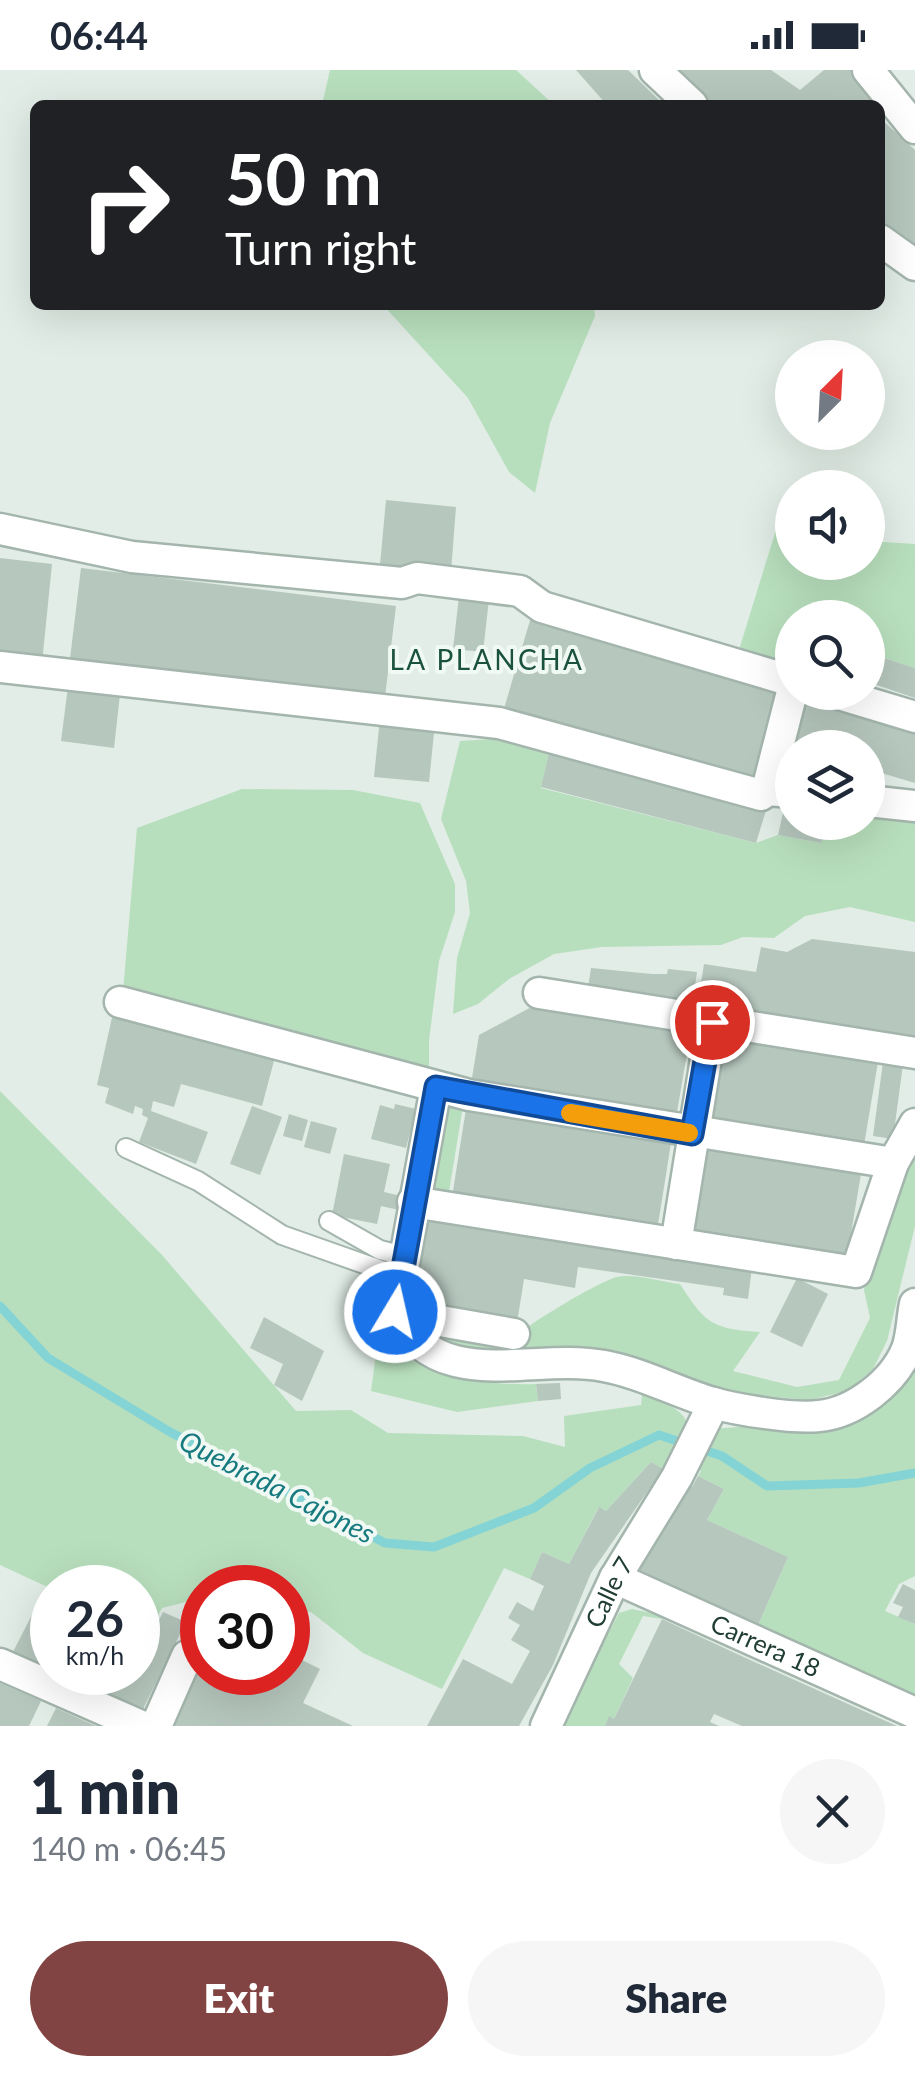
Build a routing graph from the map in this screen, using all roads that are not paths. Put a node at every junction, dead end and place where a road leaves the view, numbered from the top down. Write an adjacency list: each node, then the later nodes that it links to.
1 (655, 70): 3 (street)
2 (868, 70): 4 (street)
3 (687, 100)
4 (915, 128)
5 (885, 244): 6 (street)
6 (915, 266)
7 (0, 529): 9 (street)
8 (0, 666): 12 (street)
9 (775, 676)
10 (885, 708): 11 (street)
11 (915, 717)
12 (775, 792)
13 (885, 803): 14 (street)
14 (915, 806)
15 (539, 993): 17 (street)
16 (120, 1002): 19 (street)
17 (712, 1022): 18 (street); 21 (street)
18 (915, 1053)
19 (436, 1087): 21 (street); 24 (street)
20 (915, 1124): 23 (street)
21 (692, 1134): 23 (street); 26 (street)
22 (126, 1148): 27 (lane)
23 (892, 1162): 26 (street)
24 (413, 1202): 26 (street); 27 (street)
25 (328, 1220): 27 (lane)
26 (676, 1244)
27 (402, 1267): 29 (street)
28 (915, 1304): 31 (street)
29 (395, 1312): 30 (street); 31 (street)
30 (514, 1334)
31 (709, 1414): 32 (street, Calle 7)
32 (615, 1578): 35 (street, Carrera 18); 38 (street, Calle 7)
33 (0, 1664): 36 (street)
34 (180, 1672): 37 (street)
35 (915, 1713)
36 (141, 1726)
37 (156, 1726)
38 (546, 1726)

